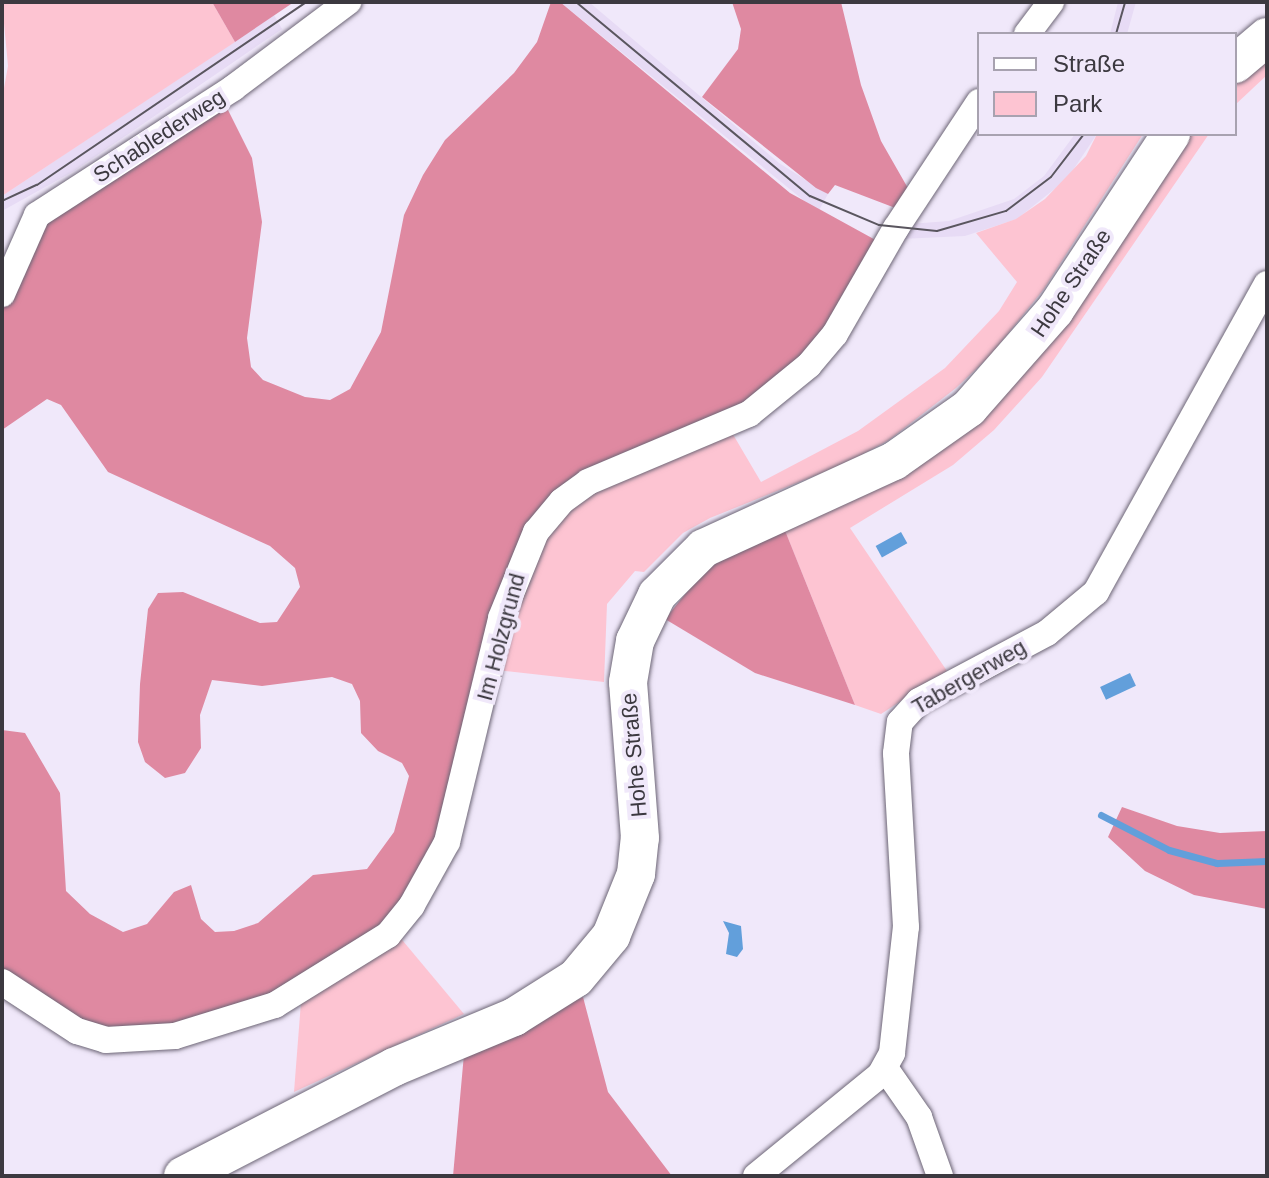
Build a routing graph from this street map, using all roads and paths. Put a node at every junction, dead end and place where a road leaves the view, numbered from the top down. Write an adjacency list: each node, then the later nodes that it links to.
1 (348, 2): 9 (street, Schablederweg)
2 (1051, 2): 3 (street)
3 (1028, 32)
4 (1267, 37): 5 (main road)
5 (1237, 62)
6 (977, 105): 10 (street, Im Holzgrund)
7 (1170, 136): 12 (main road, Hohe Straße)
8 (1267, 284): 11 (street, Tabergerweg)
9 (2, 294)
10 (2, 982)
11 (885, 1068): 13 (street); 14 (street)
12 (183, 1176)
13 (756, 1176)
14 (940, 1176)

